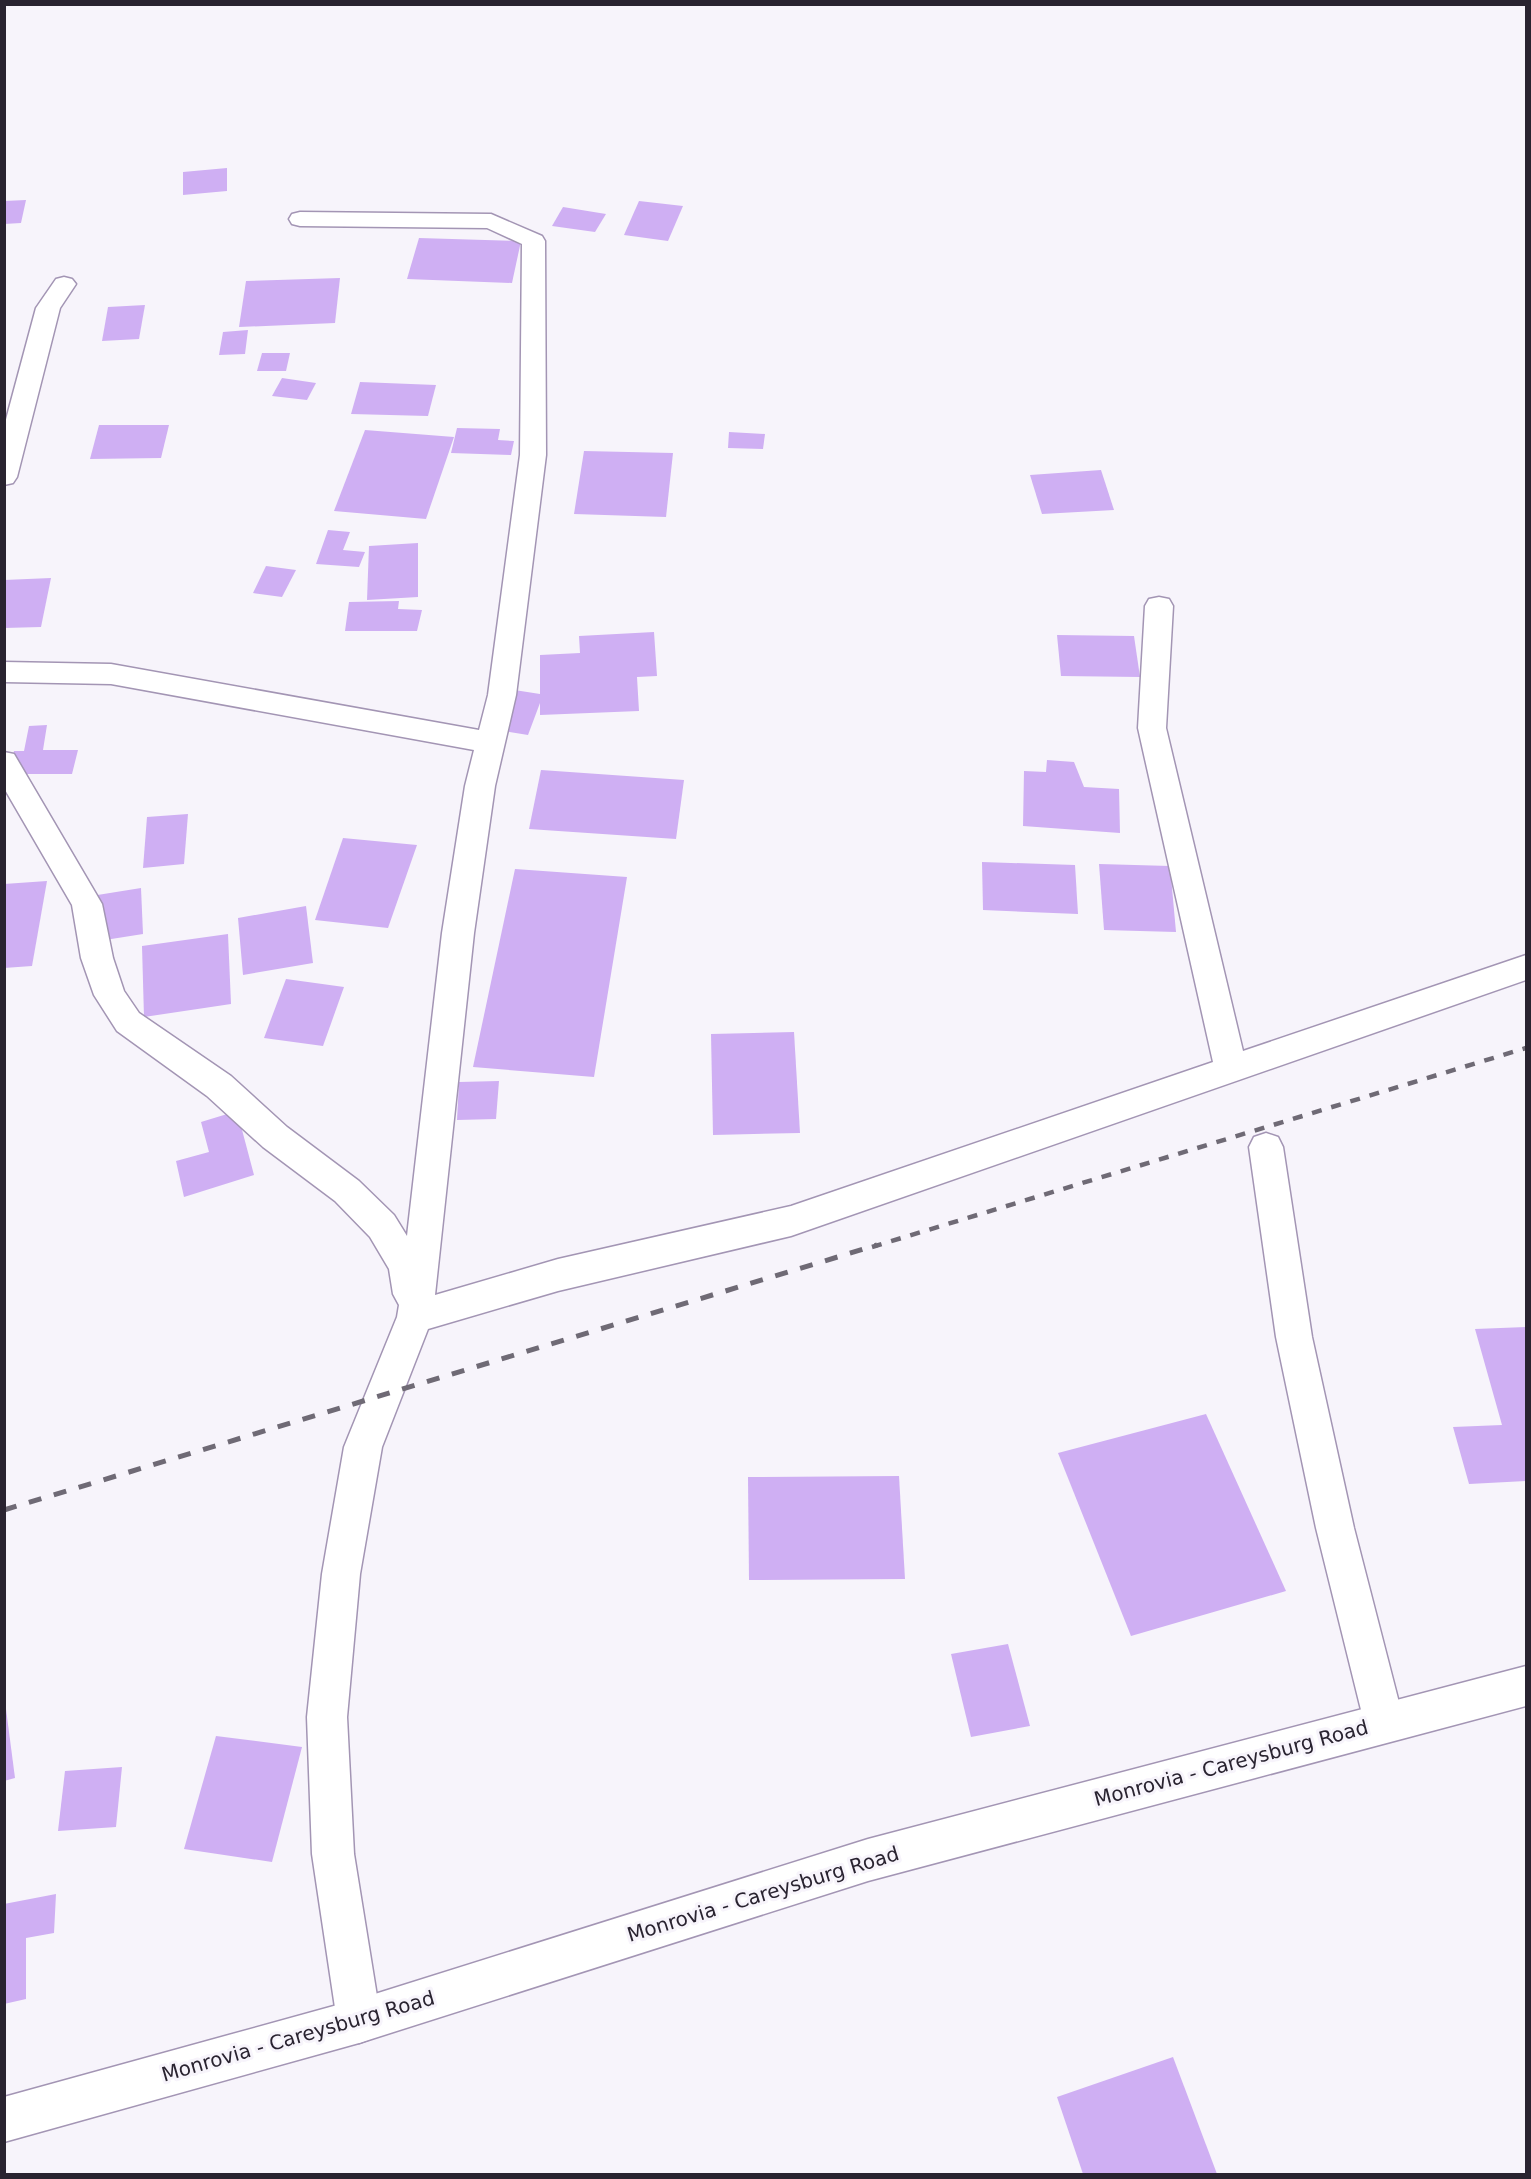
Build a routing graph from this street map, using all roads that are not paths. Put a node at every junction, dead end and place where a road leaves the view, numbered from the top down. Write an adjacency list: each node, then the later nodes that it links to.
1 (300, 219): 6 (street)
2 (64, 284): 3 (street)
3 (4, 477)
4 (1159, 606): 9 (street)
5 (4, 672): 6 (street)
6 (491, 743): 11 (street)
7 (4, 762): 11 (street)
8 (1527, 967): 9 (street)
9 (1231, 1069): 11 (street)
10 (1266, 1147): 13 (street)
11 (415, 1317): 14 (street)
12 (1527, 1686): 13 (street, Monrovia - Careysburg Road)
13 (1384, 1722): 14 (street, Monrovia - Careysburg Road)
14 (359, 2021): 15 (street, Monrovia - Careysburg Road)
15 (4, 2120)

